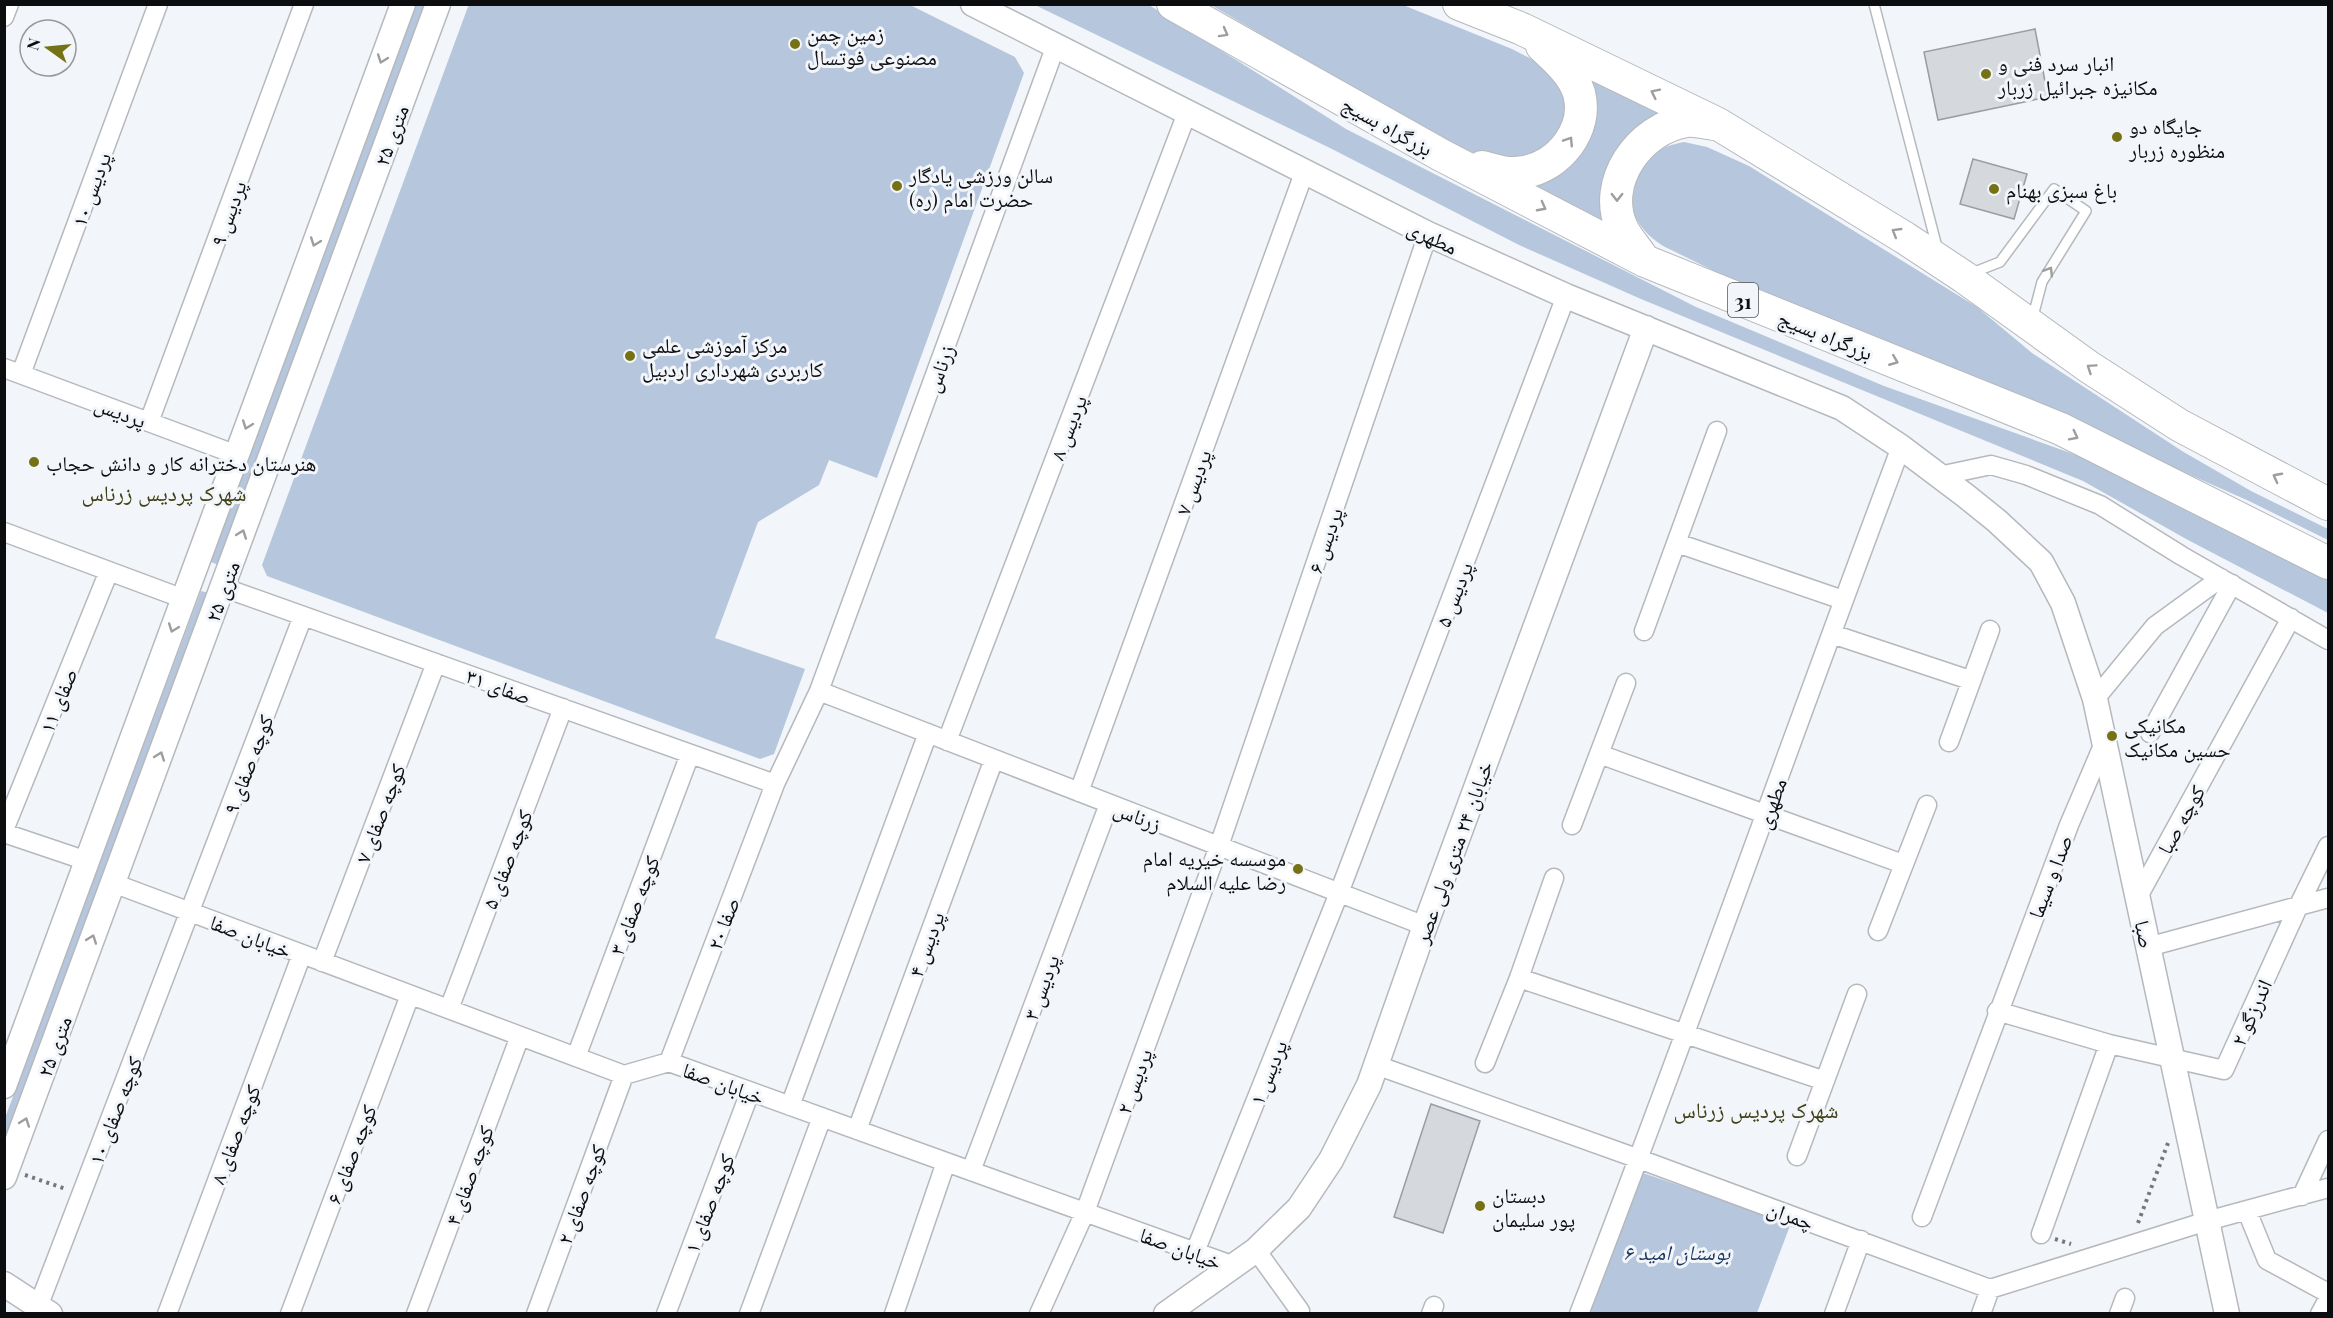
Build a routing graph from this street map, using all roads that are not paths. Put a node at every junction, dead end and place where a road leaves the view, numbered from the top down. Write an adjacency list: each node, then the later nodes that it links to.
1 (9, 4): 10 (street)
2 (158, 4): 23 (street, پردیس ۱۰)
3 (304, 4): 24 (street, پردیس ۹)
4 (403, 4): 27 (street, ۲۵ متری, one-way to 27)
5 (438, 4): 37 (street, ۲۵ متری, one-way to 5)
6 (973, 4): 12 (street, مطهری)
7 (1173, 4): 15 (highway, بزرگراه بسیج / 31, one-way to 15)
8 (1459, 4): 11 (highway)
9 (1874, 4): 19 (lane)
10 (4, 17)
11 (1522, 29): 14 (highway, one-way to 11); 15 (highway, one-way to 11)
12 (1056, 45): 13 (street, مطهری); 49 (street, زرناس)
13 (1187, 113): 16 (street, مطهری); 54 (street, پردیس ۸)
14 (1718, 124): 18 (highway, one-way to 18); 19 (highway, one-way to 14)
15 (1441, 155): 18 (highway, بزرگراه بسیج / 31, one-way to 18)
16 (1304, 172): 17 (street, مطهری); 61 (street, پردیس ۷)
17 (1428, 234): 20 (street, مطهری); 67 (street, پردیس ۶)
18 (1645, 261): 33 (highway, بزرگراه بسیج / 31, one-way to 33)
19 (1953, 269): 21 (highway); 21 (lane, one-way to 19)
20 (1566, 296): 22 (street, مطهری); 73 (street, پردیس ۵)
21 (2031, 326): 29 (highway, one-way to 21)
22 (1646, 328): 26 (street, مطهری); 78 (street, خیابان ۲۴ متری ولی عصر)
23 (13, 371): 24 (street, پردیس)
24 (149, 422): 27 (street, پردیس)
25 (1717, 431): 31 (street)
26 (1901, 447): 28 (street, مطهری); 39 (street, مطهری)
27 (237, 455): 35 (street, ۲۵ متری)
28 (1939, 476): 32 (street, مطهری); 36 (street)
29 (2328, 504)
30 (4, 532): 34 (street)
31 (1677, 543): 39 (street); 43 (street)
32 (2041, 562): 50 (street, صبا)
33 (2328, 563)
34 (109, 571): 38 (street); 66 (street, صفای ۱۱)
35 (192, 576): 37 (street); 38 (street, ۲۵ متری)
36 (2227, 581): 41 (street); 50 (street); 52 (street)
37 (222, 587): 40 (street, صفای ۳۱); 72 (street, ۲۵ متری, one-way to 37)
38 (184, 599): 69 (street, ۲۵ متری, one-way to 69)
39 (1843, 600): 44 (street, مطهری)
40 (303, 616): 46 (street, صفای ۳۱); 77 (street, کوچه صفای ۹)
41 (2291, 618): 45 (street); 74 (street, کوچه صبا)
42 (1990, 630): 47 (street)
43 (1644, 631)
44 (1832, 634): 47 (street); 64 (street, مطهری)
45 (2328, 640)
46 (436, 663): 51 (street, صفای ۳۱); 82 (street, کوچه صفای ۷)
47 (1970, 680): 55 (street)
48 (1626, 684): 58 (street)
49 (819, 691): 53 (street, زرناس); 60 (street, زرناس)
50 (2095, 699): 56 (street, صبا)
51 (563, 708): 57 (street, صفای ۳۱); 86 (street, کوچه صفای ۵)
52 (2150, 733)
53 (928, 734): 54 (street, زرناس); 100 (street)
54 (947, 741): 59 (street, زرناس)
55 (1949, 742)
56 (2104, 742): 74 (street, صبا); 87 (street, صدا و سیما)
57 (690, 754): 60 (street, صفای ۳۱); 91 (street, کوچه صفای ۳)
58 (1599, 754): 64 (street); 65 (street)
59 (993, 759): 61 (street, زرناس); 102 (street, پردیس ۴)
60 (775, 784): 93 (street, صفا ۲۰)
61 (1079, 792): 62 (street, زرناس)
62 (1109, 804): 67 (street, زرناس); 107 (street, پردیس ۳)
63 (1927, 805): 70 (street)
64 (1766, 815): 70 (street); 88 (street, مطهری)
65 (1572, 825)
66 (4, 831): 69 (street)
67 (1219, 846): 73 (street, زرناس); 112 (street, پردیس ۲)
68 (2328, 846): 76 (street)
69 (87, 861): 98 (street, ۲۵ متری)
70 (1903, 864): 79 (street)
71 (1554, 878): 83 (street)
72 (113, 883): 77 (street, خیابان صفا); 108 (street, ۲۵ متری, one-way to 72)
73 (1339, 893): 78 (street, زرناس); 118 (street, پردیس ۱)
74 (2139, 895): 80 (street, صبا)
75 (2328, 898): 76 (street)
76 (2299, 905): 80 (street); 92 (street, اندرزگو ۲)
77 (191, 913): 81 (street, خیابان صفا); 124 (street, کوچه صفای ۱۰)
78 (1425, 926): 95 (street, خیابان ۲۴ متری ولی عصر)
79 (1878, 931)
80 (2148, 946): 92 (street, صبا)
81 (302, 954): 82 (street, خیابان صفا); 125 (street, کوچه صفای ۸)
82 (322, 962): 85 (street, خیابان صفا)
83 (1519, 978): 88 (street); 94 (street)
84 (1857, 994): 97 (street)
85 (410, 995): 86 (street, خیابان صفا); 126 (street, کوچه صفای ۶)
86 (449, 1010): 89 (street, خیابان صفا)
87 (1997, 1011): 90 (street); 113 (street, صدا و سیما)
88 (1684, 1033): 97 (street); 105 (street, مطهری)
89 (520, 1036): 91 (street, خیابان صفا); 127 (street, کوچه صفای ۴)
90 (2109, 1044): 92 (street); 115 (street)
91 (576, 1057): 96 (street, خیابان صفا)
92 (2171, 1059): 114 (street, صبا)
93 (669, 1062): 96 (street, خیابان صفا); 99 (street, خیابان صفا)
94 (1485, 1063)
95 (1376, 1065): 105 (street, چمران); 117 (street, خیابان ۲۴ متری ولی عصر)
96 (624, 1075): 128 (street, کوچه صفای ۲)
97 (1825, 1081): 104 (street)
98 (4, 1086)
99 (750, 1092): 100 (street, خیابان صفا); 129 (street, کوچه صفای ۱)
100 (790, 1106): 101 (street, خیابان صفا)
101 (822, 1117): 102 (street, خیابان صفا); 130 (street)
102 (856, 1130): 106 (street, خیابان صفا)
103 (2328, 1140): 110 (street)
104 (1797, 1156)
105 (1639, 1159): 116 (street, چمران); 135 (street, مطهری)
106 (946, 1162): 107 (street, خیابان صفا); 131 (street)
107 (971, 1171): 112 (street, خیابان صفا)
108 (6, 1173)
109 (2328, 1188): 110 (street)
110 (2302, 1196): 111 (street)
111 (2247, 1211): 114 (street); 122 (street)
112 (1085, 1212): 118 (street, خیابان صفا); 132 (street, پردیس ۲)
113 (1922, 1217)
114 (2207, 1221): 121 (street); 138 (street, صبا)
115 (2041, 1233)
116 (1861, 1240): 121 (street, چمران); 136 (street)
117 (1256, 1250): 119 (street, خیابان ۲۴ متری ولی عصر); 134 (street)
118 (1195, 1252): 119 (street, خیابان صفا)
119 (1234, 1266): 133 (street, خیابان ۲۴ متری ولی عصر)
120 (4, 1284): 124 (street)
121 (1990, 1288): 137 (street)
122 (2328, 1293)
123 (2328, 1299): 139 (street)
124 (44, 1310)
125 (167, 1314)
126 (290, 1314)
127 (416, 1314)
128 (536, 1314)
129 (666, 1314)
130 (750, 1314)
131 (894, 1314)
132 (1039, 1314)
133 (1166, 1314)
134 (1299, 1314)
135 (1579, 1314)
136 (1834, 1314)
137 (1981, 1314)
138 (2227, 1314)
139 (2320, 1314)

